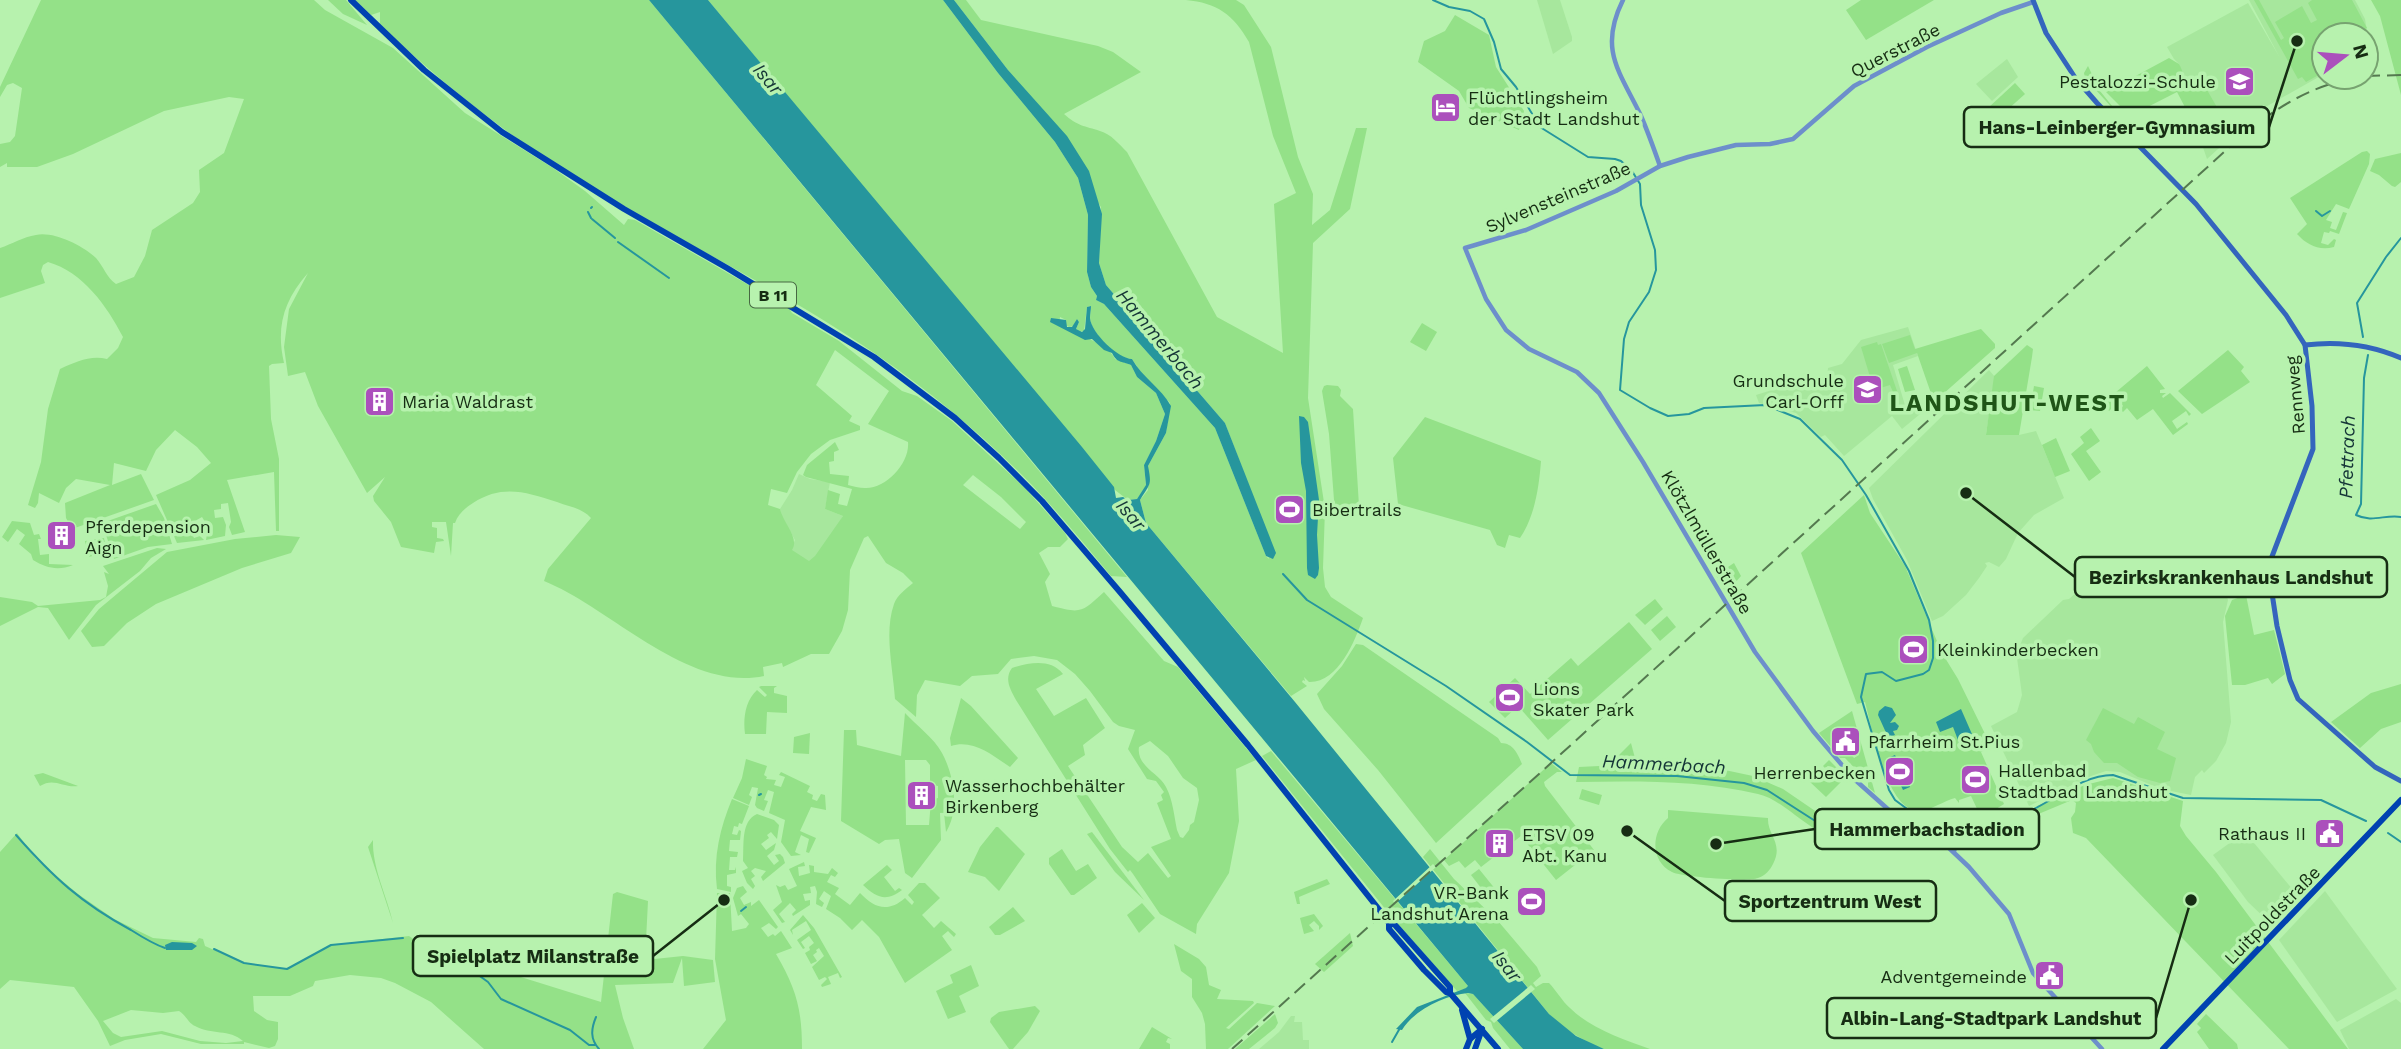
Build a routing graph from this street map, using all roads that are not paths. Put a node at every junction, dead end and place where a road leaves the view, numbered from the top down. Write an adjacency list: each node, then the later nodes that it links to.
1 (351, 0): 12 (main road, B 11)
2 (1623, 0): 4 (street)
3 (2033, 1): 4 (street, Querstraße); 6 (main road, Rennweg)
4 (1660, 166): 5 (street, Sylvensteinstraße)
5 (1465, 248): 11 (street, Klötzlmüllerstraße)
6 (2305, 345): 7 (main road); 8 (main road, Rennweg)
7 (2401, 358)
8 (2401, 781)
9 (2401, 800): 19 (main road, Luitpoldstraße)
10 (1958, 840): 11 (street)
11 (1954, 852): 18 (street, Klötzlmüllerstraße)
12 (1460, 1004): 13 (main road, B 11); 14 (main road)
13 (1482, 1029): 14 (main road); 16 (main road); 17 (main road, B 11)
14 (1470, 1039): 15 (main road)
15 (1466, 1049)
16 (1475, 1049)
17 (1498, 1049)
18 (2102, 1049)
19 (2162, 1049)

